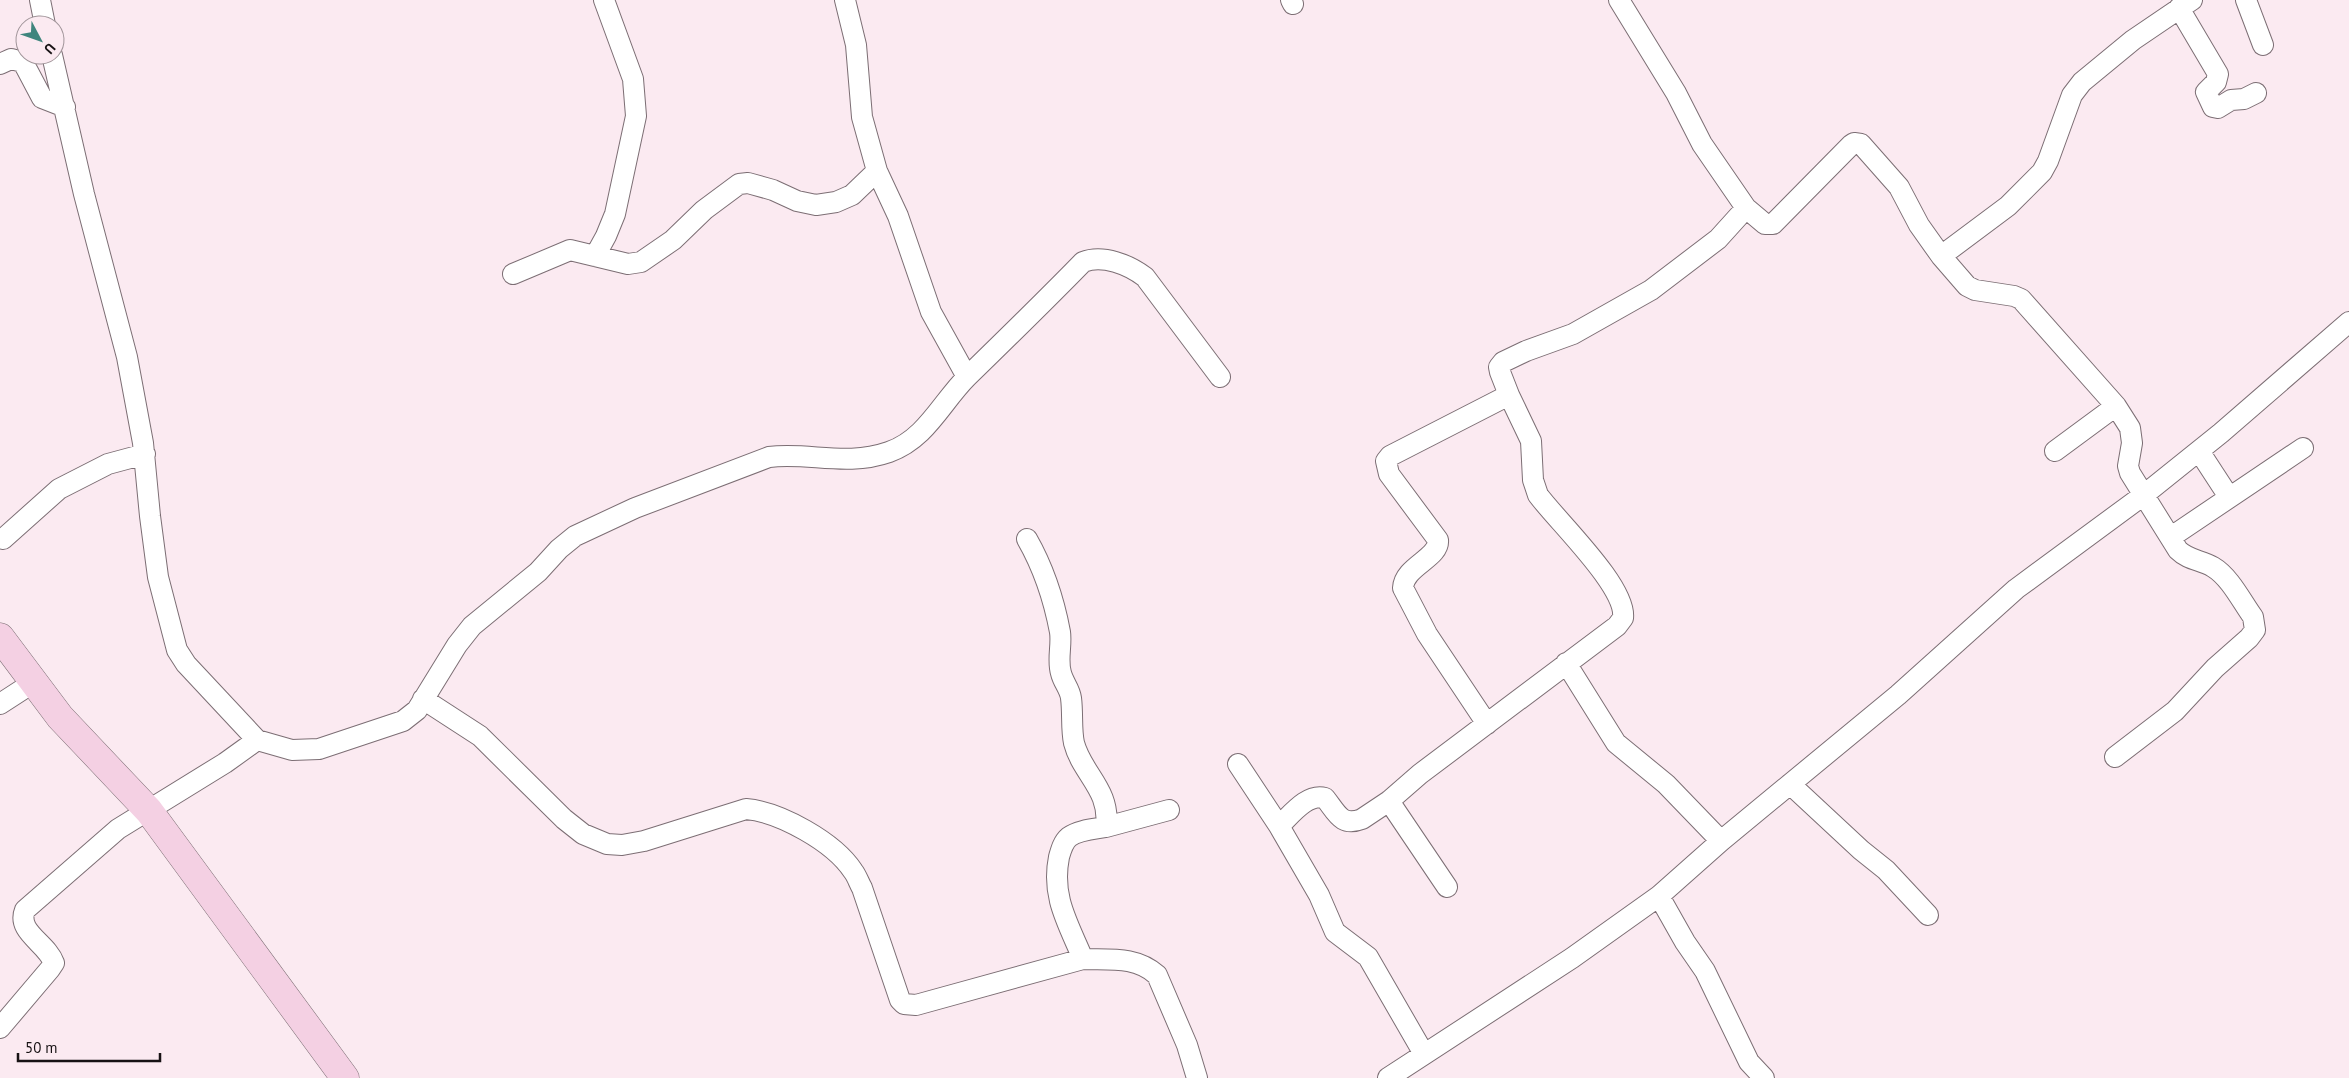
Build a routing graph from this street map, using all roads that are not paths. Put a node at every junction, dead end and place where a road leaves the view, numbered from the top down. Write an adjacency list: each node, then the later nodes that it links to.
1 (40, 0): 7 (street)
2 (604, 0): 15 (street)
3 (845, 0): 13 (street)
4 (1620, 0): 14 (street)
5 (2246, 0): 8 (street)
6 (2186, 4): 11 (street); 16 (street)
7 (43, 15)
8 (2263, 45)
9 (0, 64): 12 (street)
10 (54, 65): 12 (street)
11 (2256, 93)
12 (65, 107): 26 (street)
13 (877, 171): 15 (street); 19 (street)
14 (1746, 208): 16 (street); 21 (street)
15 (595, 256): 17 (street)
16 (1941, 256): 22 (street)
17 (513, 274)
18 (2349, 322): 25 (street)
19 (967, 377): 20 (street); 35 (street)
20 (1220, 377)
21 (1509, 395): 33 (street); 37 (street)
22 (2116, 406): 24 (street); 27 (street)
23 (2303, 448): 28 (street)
24 (2055, 451)
25 (2199, 451): 27 (street); 28 (street)
26 (145, 454): 30 (street); 38 (street)
27 (2146, 494): 29 (street); 41 (street)
28 (2229, 497): 29 (street)
29 (2171, 537): 39 (street)
30 (3, 539)
31 (1027, 539): 46 (street)
32 (0, 637): 34 (street)
33 (1566, 663): 37 (street); 47 (street)
34 (34, 682): 36 (street); 44 (street)
35 (427, 692): 38 (street); 51 (street)
36 (0, 704)
37 (1487, 724): 42 (street)
38 (257, 740): 44 (street)
39 (2115, 757)
40 (1238, 764): 45 (street)
41 (1790, 784): 47 (street); 50 (street)
42 (1389, 801): 45 (street); 48 (street)
43 (1169, 810): 46 (street)
44 (149, 811): 52 (street); 54 (street)
45 (1278, 826): 53 (street)
46 (1106, 827): 51 (street)
47 (1721, 841): 49 (street)
48 (1447, 886)
49 (1659, 896): 53 (street); 57 (street)
50 (1928, 915)
51 (1083, 959): 55 (street)
52 (0, 1028)
53 (1424, 1054): 56 (street)
54 (345, 1078)
55 (1197, 1078)
56 (1388, 1078)
57 (1764, 1078)

